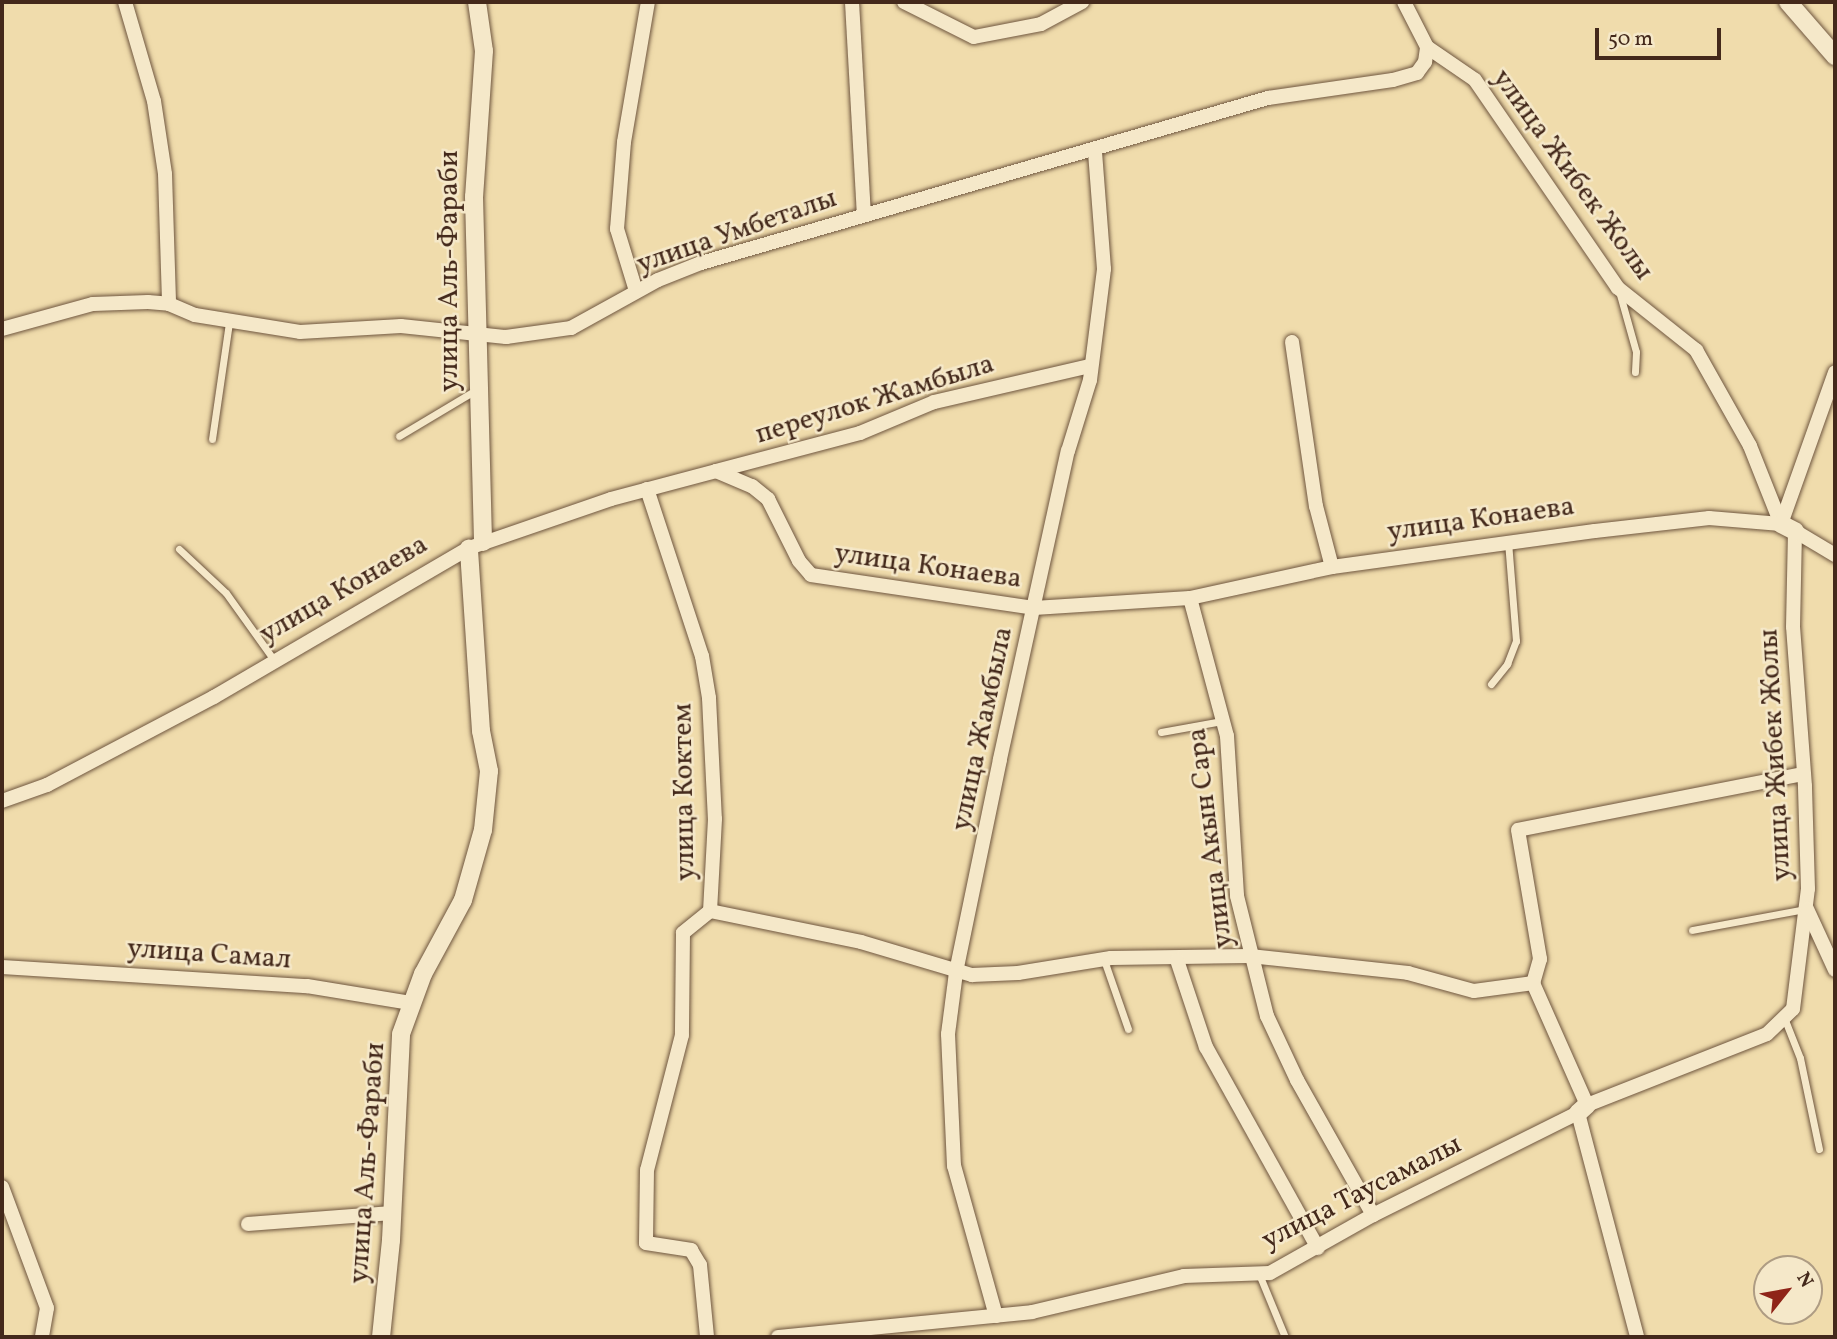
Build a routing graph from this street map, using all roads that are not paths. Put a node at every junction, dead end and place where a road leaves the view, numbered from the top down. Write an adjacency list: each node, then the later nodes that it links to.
1 (125, 2): 15 (street)
2 (477, 2): 18 (street, улица Аль-Фараби)
3 (648, 2): 14 (street)
4 (852, 2): 12 (street)
5 (904, 2): 6 (street)
6 (1082, 2)
7 (1404, 2): 9 (street, улица Жибек Жолы)
8 (1788, 2): 10 (street)
9 (1427, 47): 11 (street, улица Умбеталы); 13 (street, улица Жибек Жолы)
10 (1835, 56)
11 (1095, 151): 12 (street, улица Умбеталы); 20 (street, улица Жамбыла)
12 (864, 215): 14 (street, улица Умбеталы)
13 (1618, 288): 21 (lane); 28 (street, улица Жибек Жолы)
14 (636, 291): 18 (street, улица Умбеталы)
15 (169, 304): 16 (street, улица Умбеталы); 17 (street, улица Умбеталы)
16 (229, 322): 18 (street, улица Умбеталы); 25 (lane)
17 (2, 329)
18 (478, 335): 23 (street, улица Аль-Фараби)
19 (1292, 342): 33 (street)
20 (1090, 366): 26 (street, переулок Жамбыла); 35 (street, улица Жамбыла)
21 (1635, 372)
22 (1834, 376): 28 (street)
23 (476, 390): 24 (lane); 30 (street, улица Аль-Фараби)
24 (399, 436)
25 (212, 439)
26 (716, 471): 27 (street, улица Конаева); 35 (street, улица Конаева)
27 (647, 489): 30 (street, улица Конаева); 43 (street, улица Коктем)
28 (1788, 528): 29 (street, улица Конаева); 32 (street, улица Конаева); 40 (street, улица Жибек Жолы)
29 (1508, 541): 33 (street, улица Конаева); 37 (lane)
30 (476, 545): 36 (street, улица Конаева); 52 (street, улица Аль-Фараби)
31 (179, 550): 36 (lane)
32 (1835, 555)
33 (1332, 568): 34 (street, улица Конаева)
34 (1190, 598): 35 (street, улица Конаева); 38 (street, улица Акын Сара)
35 (1034, 608): 50 (street, улица Жамбыла)
36 (274, 660): 41 (street, улица Конаева)
37 (1491, 684)
38 (1223, 721): 39 (lane); 45 (street, улица Акын Сара)
39 (1161, 732)
40 (1803, 774): 42 (street, улица Жибек Жолы); 51 (street)
41 (2, 801)
42 (1807, 908): 44 (lane); 49 (street, улица Жибек Жолы); 53 (street)
43 (710, 911): 50 (street); 67 (street, улица Коктем)
44 (1692, 930)
45 (1250, 956): 47 (street); 51 (street); 59 (street, улица Акын Сара)
46 (1103, 959): 47 (street); 50 (street); 54 (lane)
47 (1177, 960): 61 (street, улица Акын Сара)
48 (2, 967): 52 (street, улица Самал)
49 (1835, 970)
50 (956, 972): 63 (street, улица Жамбыла)
51 (1533, 983): 55 (street)
52 (411, 1003): 58 (street, улица Аль-Фараби)
53 (1785, 1020): 55 (street, улица Таусамалы); 56 (lane)
54 (1128, 1029)
55 (1583, 1109): 59 (street, улица Таусамалы); 70 (street)
56 (1819, 1149)
57 (2, 1187): 65 (street)
58 (392, 1213): 60 (street); 66 (street, улица Аль-Фараби)
59 (1373, 1215): 61 (street, улица Таусамалы)
60 (248, 1224)
61 (1318, 1248): 62 (street, улица Таусамалы)
62 (1259, 1273): 63 (street, улица Таусамалы); 69 (lane)
63 (996, 1316): 64 (street, улица Таусамалы)
64 (844, 1334): 68 (street, улица Таусамалы)
65 (42, 1337)
66 (381, 1337)
67 (708, 1337)
68 (778, 1337)
69 (1285, 1337)
70 (1637, 1337)

